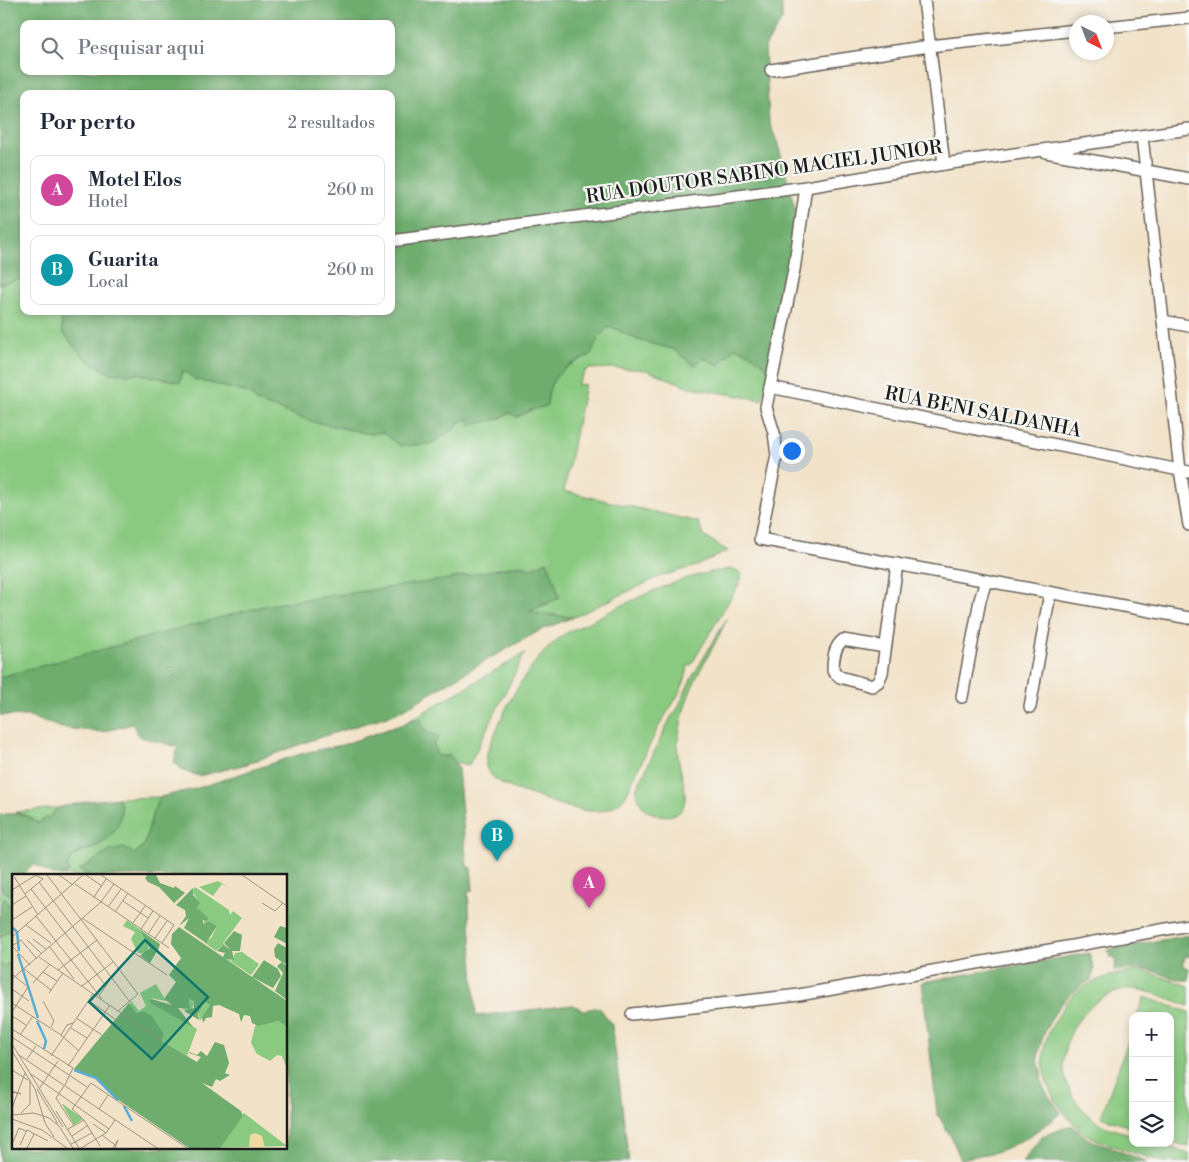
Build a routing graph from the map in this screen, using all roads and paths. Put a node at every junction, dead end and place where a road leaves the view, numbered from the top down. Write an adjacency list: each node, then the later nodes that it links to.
1 (924, 0): 5 (street)
2 (1189, 18): 3 (street)
3 (1114, 26)
4 (1069, 31): 5 (street)
5 (929, 46): 6 (street); 10 (street)
6 (771, 70)
7 (1189, 130): 8 (street, RUA DOUTOR SABINO MACIEL JUNIOR)
8 (1142, 136): 9 (street, RUA DOUTOR SABINO MACIEL JUNIOR); 11 (street)
9 (1036, 151): 10 (street, RUA DOUTOR SABINO MACIEL JUNIOR); 11 (street)
10 (944, 164): 13 (street, RUA DOUTOR SABINO MACIEL JUNIOR)
11 (1147, 171): 12 (street); 15 (street)
12 (1189, 179)
13 (806, 187): 14 (street, RUA DOUTOR SABINO MACIEL JUNIOR); 17 (street)
14 (395, 240)
15 (1163, 321): 16 (street); 18 (street)
16 (1189, 326)
17 (770, 387): 18 (street, RUA BENI SALDANHA); 20 (street)
18 (1185, 471): 19 (street)
19 (1189, 524)
20 (897, 564): 21 (street); 24 (street)
21 (986, 581): 22 (street); 25 (street)
22 (1050, 593): 23 (street); 26 (street)
23 (1189, 618)
24 (885, 647): 24 (street)
25 (962, 697)
26 (1030, 708)
27 (1189, 925): 28 (street)
28 (632, 1014)

